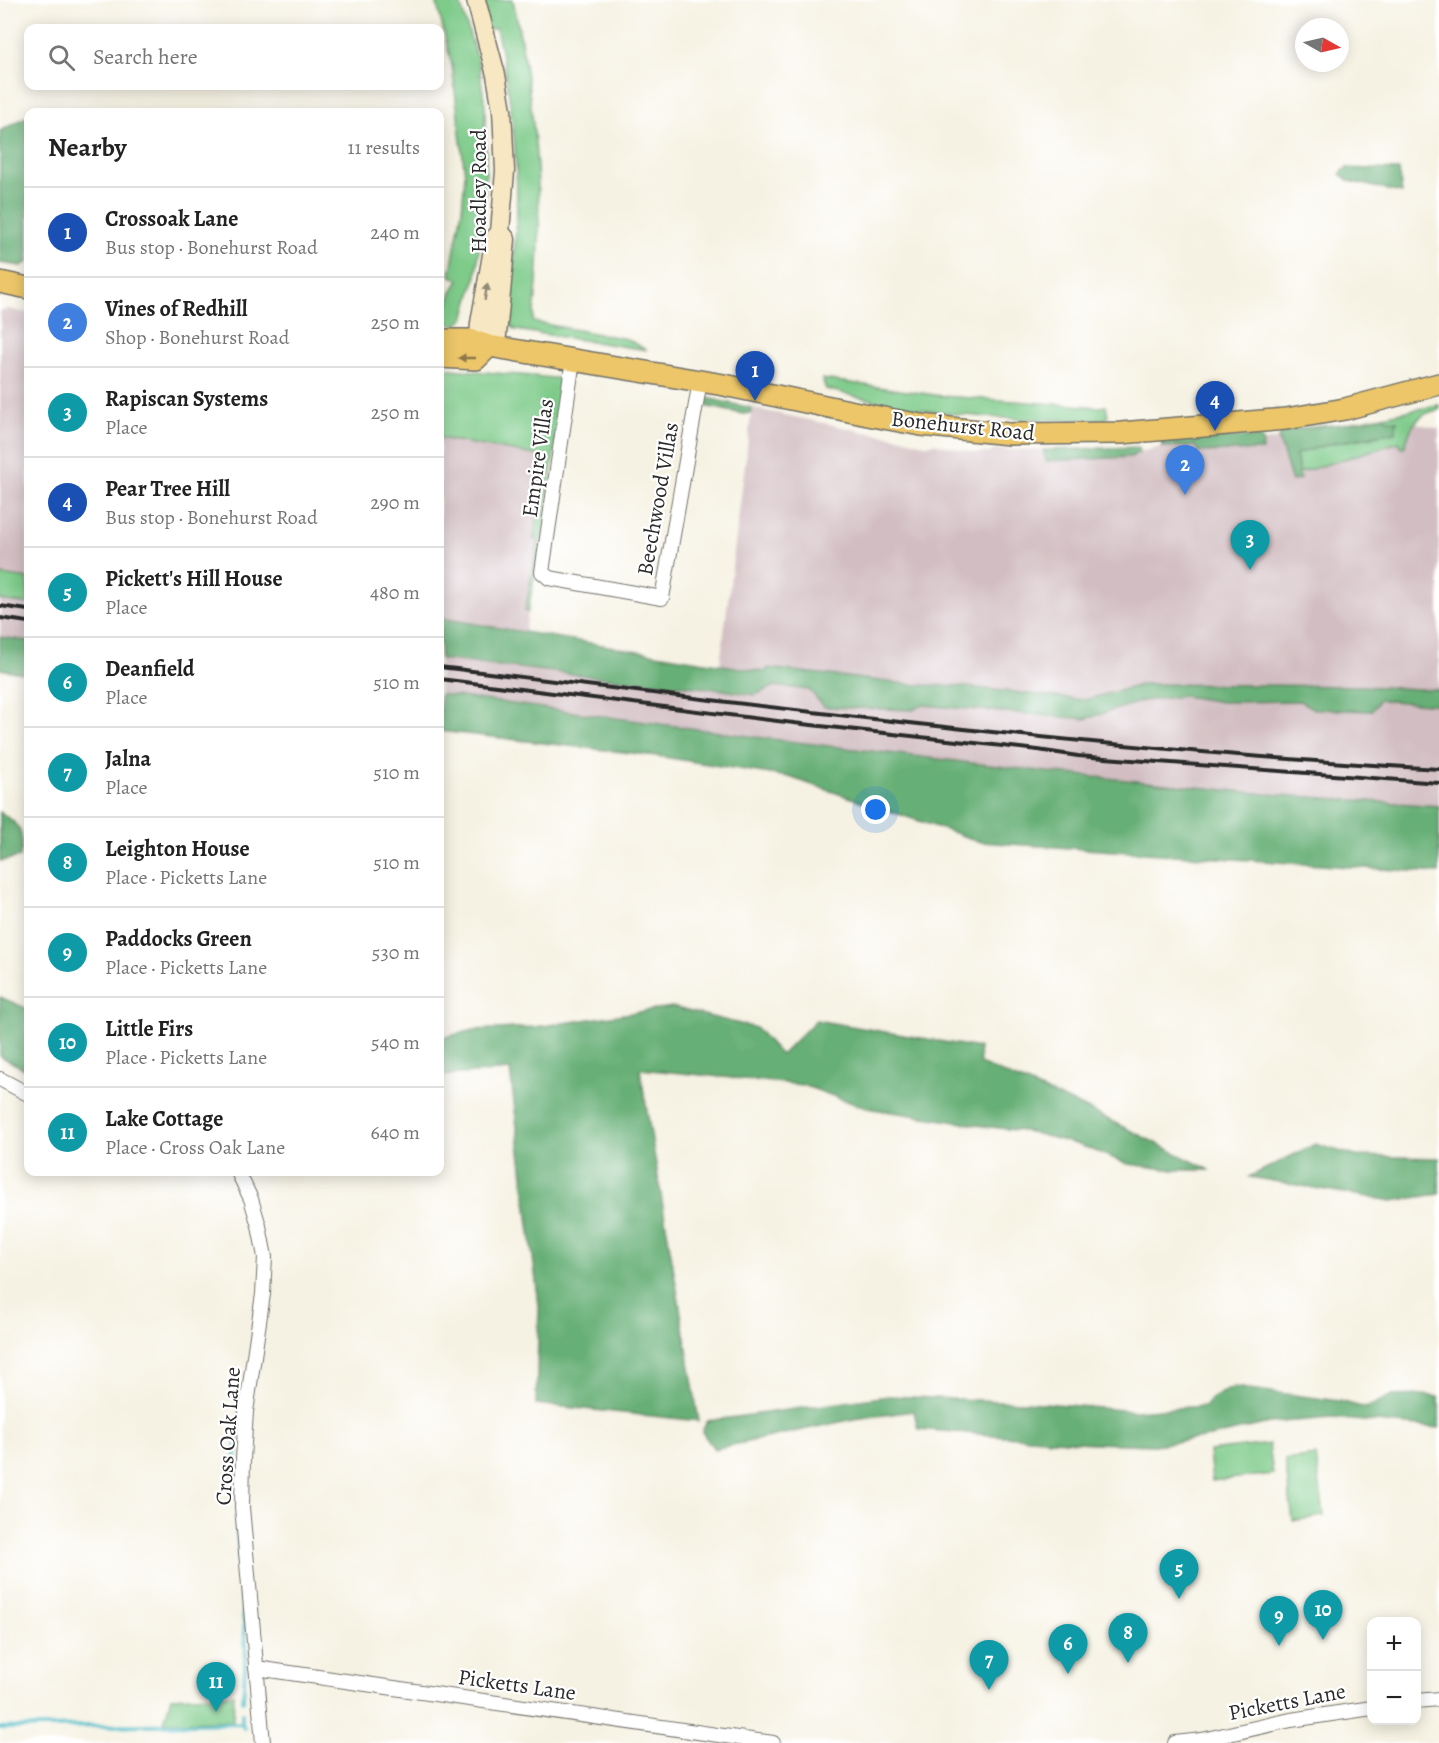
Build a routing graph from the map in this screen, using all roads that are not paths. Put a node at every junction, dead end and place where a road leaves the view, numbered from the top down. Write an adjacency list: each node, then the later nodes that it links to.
1 (476, 0): 5 (street, Hoadley Road)
2 (0, 282): 3 (main road)
3 (24, 287)
4 (444, 340): 5 (main road, Bonehurst Road)
5 (489, 346): 6 (main road, one-way to 6); 7 (main road, Bonehurst Road)
6 (444, 357)
7 (573, 360): 8 (main road, Bonehurst Road); 10 (street, Empire Villas)
8 (700, 381): 9 (main road, Bonehurst Road); 10 (street, Beechwood Villas)
9 (1439, 384)
10 (544, 561)
11 (0, 1079): 12 (street)
12 (24, 1092)
13 (240, 1176): 14 (street, Cross Oak Lane)
14 (256, 1668): 18 (street, Cross Oak Lane); 19 (street, Picketts Lane)
15 (1439, 1699): 16 (street)
16 (1421, 1701)
17 (1367, 1709): 20 (street, Picketts Lane)
18 (263, 1743)
19 (773, 1743)
20 (1175, 1743)

